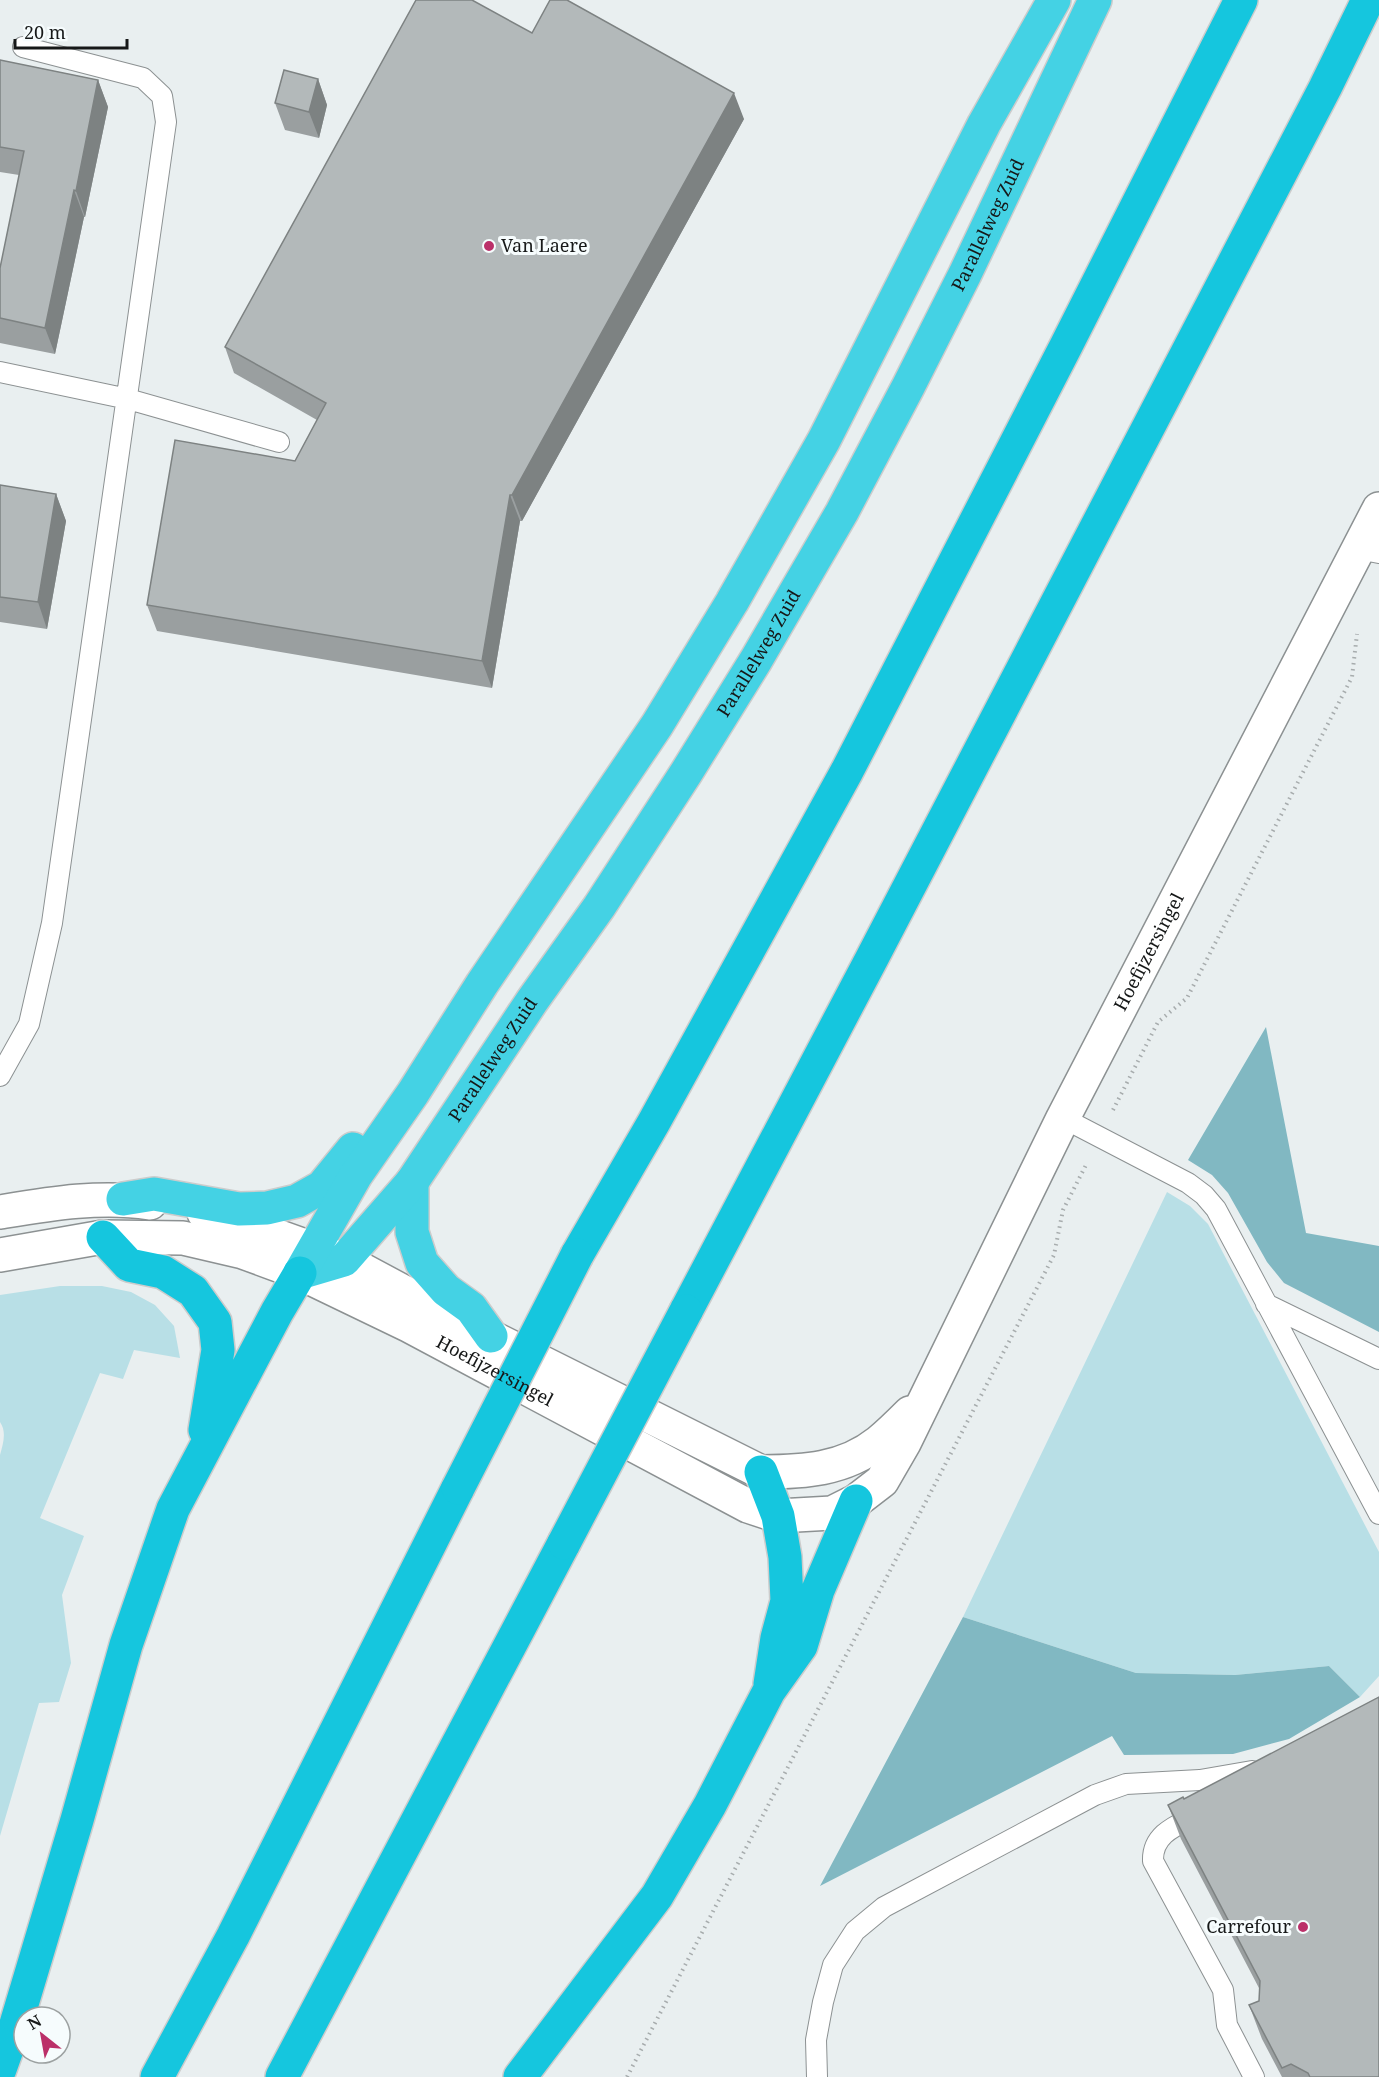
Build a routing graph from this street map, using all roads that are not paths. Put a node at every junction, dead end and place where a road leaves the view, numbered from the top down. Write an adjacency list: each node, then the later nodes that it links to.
1 (1054, 0): 14 (highway)
2 (1095, 0): 16 (highway, Parallelweg Zuid)
3 (1241, 0): 36 (highway, bridge)
4 (1368, 0): 37 (highway, bridge)
5 (1373, 0): 6 (street)
6 (1379, 6)
7 (23, 47): 9 (lane)
8 (0, 372): 9 (lane)
9 (128, 399): 10 (lane); 13 (lane)
10 (279, 442)
11 (1379, 509): 12 (street, Hoefijzersingel)
12 (1369, 551): 15 (street, Hoefijzersingel)
13 (0, 1076)
14 (413, 1093): 17 (highway); 22 (highway)
15 (1063, 1118): 23 (lane); 26 (street, Hoefijzersingel)
16 (412, 1182): 21 (highway, Parallelweg Zuid); 24 (highway)
17 (123, 1199): 18 (street, Hoefijzersingel); 22 (street, Hoefijzersingel)
18 (0, 1212)
19 (103, 1237): 20 (street, Hoefijzersingel); 22 (street, Hoefijzersingel); 27 (highway)
20 (0, 1256)
21 (344, 1260): 22 (highway); 24 (street, Hoefijzersingel)
22 (306, 1262): 27 (highway); 31 (street, Hoefijzersingel)
23 (1266, 1304): 25 (lane); 30 (lane)
24 (491, 1336): 28 (street, Hoefijzersingel)
25 (1379, 1359)
26 (926, 1399): 28 (street, Hoefijzersingel); 29 (street, Hoefijzersingel)
27 (200, 1455): 35 (highway)
28 (761, 1472): 31 (highway)
29 (856, 1501): 31 (street, Hoefijzersingel); 32 (highway)
30 (1379, 1514)
31 (778, 1516): 32 (highway)
32 (769, 1691): 38 (highway)
33 (1244, 1790): 39 (lane)
34 (1214, 1806): 40 (lane)
35 (0, 2068)
36 (157, 2077)
37 (282, 2077)
38 (520, 2077)
39 (817, 2077)
40 (1254, 2077)

